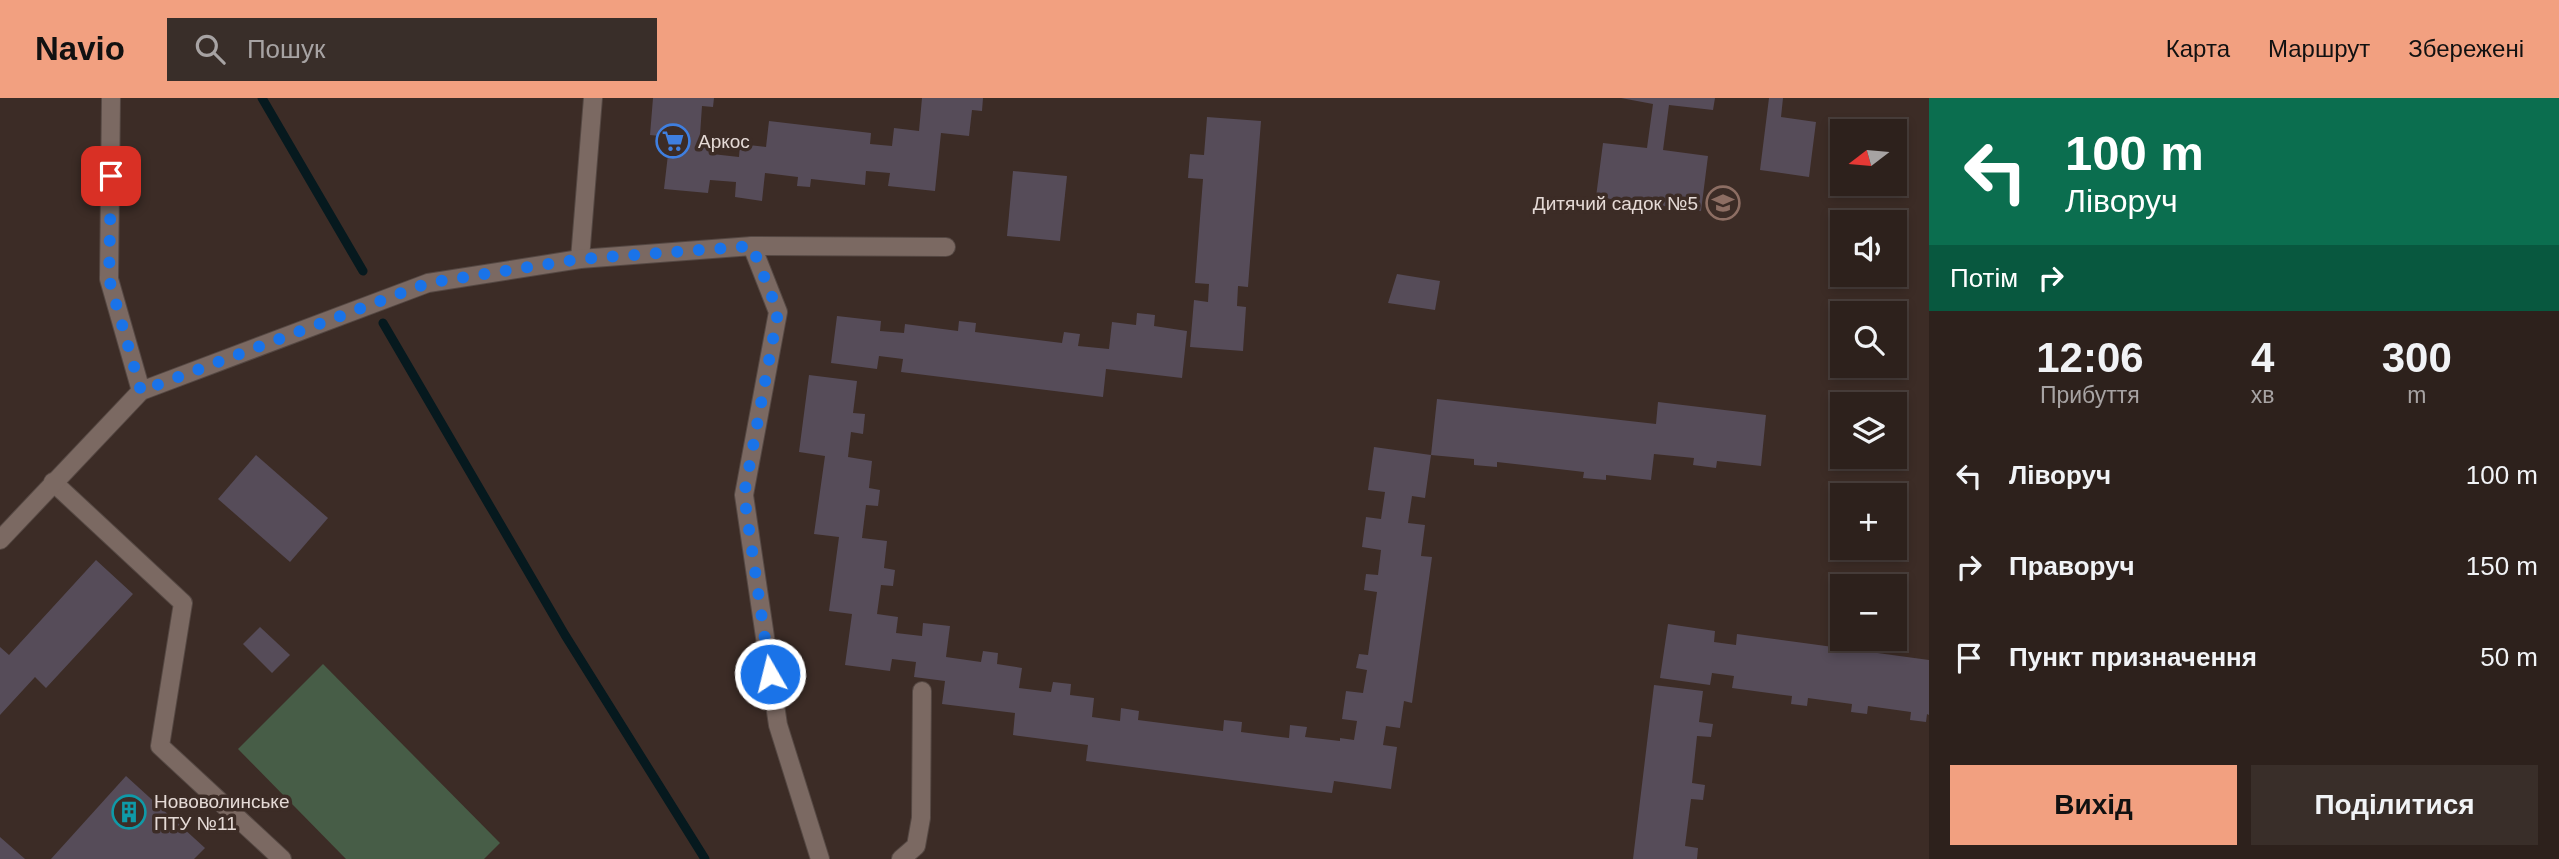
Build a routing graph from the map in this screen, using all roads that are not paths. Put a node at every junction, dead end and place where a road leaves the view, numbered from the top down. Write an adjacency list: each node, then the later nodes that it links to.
1 (111, 98): 6 (street)
2 (593, 98): 5 (street)
3 (752, 246): 4 (street); 5 (street); 11 (street)
4 (946, 247)
5 (580, 259): 6 (street)
6 (141, 391): 7 (street)
7 (53, 482): 8 (street); 10 (street)
8 (0, 540)
9 (922, 691): 12 (street)
10 (282, 859)
11 (821, 859)
12 (901, 859)

